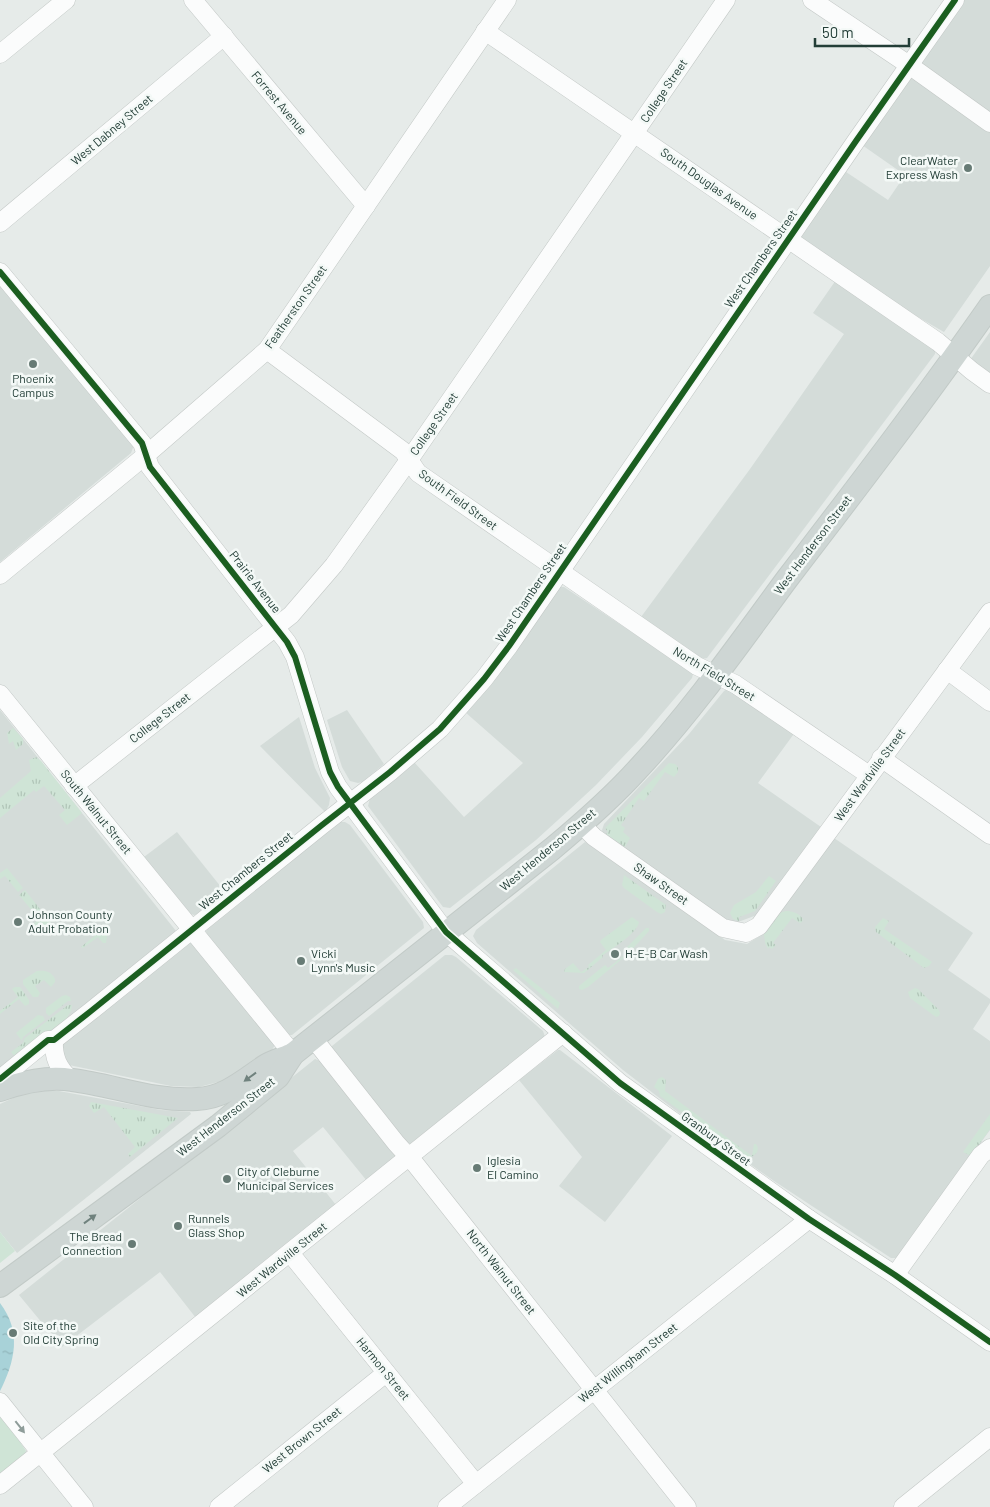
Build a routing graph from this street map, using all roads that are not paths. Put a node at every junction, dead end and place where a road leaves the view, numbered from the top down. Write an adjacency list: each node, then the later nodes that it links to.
1 (66, 0): 9 (street)
2 (193, 0): 8 (street, Forrest Avenue)
3 (507, 0): 7 (street, Featherston Street)
4 (726, 0): 12 (street, College Street)
5 (812, 0): 10 (street)
6 (955, 0): 10 (street, West Chambers Street)
7 (485, 31): 12 (street, South Douglas Avenue); 13 (street, Featherston Street)
8 (224, 36): 13 (street, Forrest Avenue); 14 (street, West Dabney Street)
9 (0, 54)
10 (909, 65): 11 (street); 15 (street, West Chambers Street)
11 (990, 123)
12 (636, 133): 15 (street, South Douglas Avenue); 22 (street, College Street)
13 (366, 206): 18 (street, Featherston Street)
14 (0, 223)
15 (788, 240): 19 (street, South Douglas Avenue); 23 (street, West Chambers Street)
16 (0, 272): 21 (street, Prairie Avenue)
17 (990, 306): 19 (main road, West Henderson Street)
18 (267, 350): 21 (street, Featherston Street); 22 (street, South Field Street)
19 (955, 357): 20 (street, South Douglas Avenue); 28 (main road, West Henderson Street)
20 (990, 384)
21 (146, 455): 24 (street, Featherston Street); 26 (street, Prairie Avenue)
22 (409, 460): 23 (street, South Field Street); 26 (street, College Street)
23 (559, 572): 28 (street, North Field Street); 34 (street, West Chambers Street)
24 (0, 575)
25 (990, 612): 27 (street, West Wardville Street)
26 (276, 626): 33 (street, College Street); 34 (street, Prairie Avenue)
27 (947, 670): 30 (street); 31 (street, West Wardville Street)
28 (716, 676): 32 (street, North Field Street); 35 (main road, West Henderson Street)
29 (0, 694): 33 (street, South Walnut Street)
30 (990, 702)
31 (882, 758): 32 (street, West Wardville Street); 36 (street)
32 (869, 774): 39 (street, West Wardville Street)
33 (74, 786): 37 (street, South Walnut Street)
34 (349, 804): 37 (street, West Chambers Street); 38 (street, Prairie Avenue)
35 (581, 824): 38 (main road, West Henderson Street); 39 (street, Shaw Street)
36 (990, 835)
37 (192, 930): 42 (street, West Chambers Street); 43 (street)
38 (446, 932): 40 (street, Granbury Street); 41 (main road, West Henderson Street)
39 (746, 933)
40 (563, 1034): 48 (street, West Wardville Street); 49 (street, Granbury Street)
41 (313, 1038): 43 (main road, West Henderson Street); 48 (street, North Walnut Street)
42 (54, 1040): 44 (street, West Chambers Street); 45 (street)
43 (293, 1054): 45 (main road, one-way to 45); 52 (main road, West Henderson Street, one-way to 43)
44 (0, 1079)
45 (71, 1080): 46 (main road)
46 (0, 1090)
47 (987, 1155): 51 (street)
48 (409, 1158): 50 (street, West Wardville Street); 55 (street, North Walnut Street)
49 (809, 1220): 51 (street, Granbury Street); 55 (street, West Willingham Street)
50 (290, 1253): 54 (street, Harmon Street); 58 (street, West Wardville Street)
51 (895, 1275): 53 (street, Granbury Street)
52 (0, 1286)
53 (990, 1342)
54 (386, 1372): 59 (street, Harmon Street); 62 (street, West Brown Street)
55 (594, 1390): 59 (street, West Willingham Street); 64 (street, North Walnut Street)
56 (0, 1402): 58 (street, one-way to 58)
57 (990, 1437): 65 (street)
58 (41, 1453): 60 (street, West Wardville Street); 61 (street)
59 (476, 1484): 63 (street, West Willingham Street)
60 (0, 1485)
61 (84, 1507)
62 (219, 1507)
63 (447, 1507)
64 (687, 1507)
65 (902, 1507)

